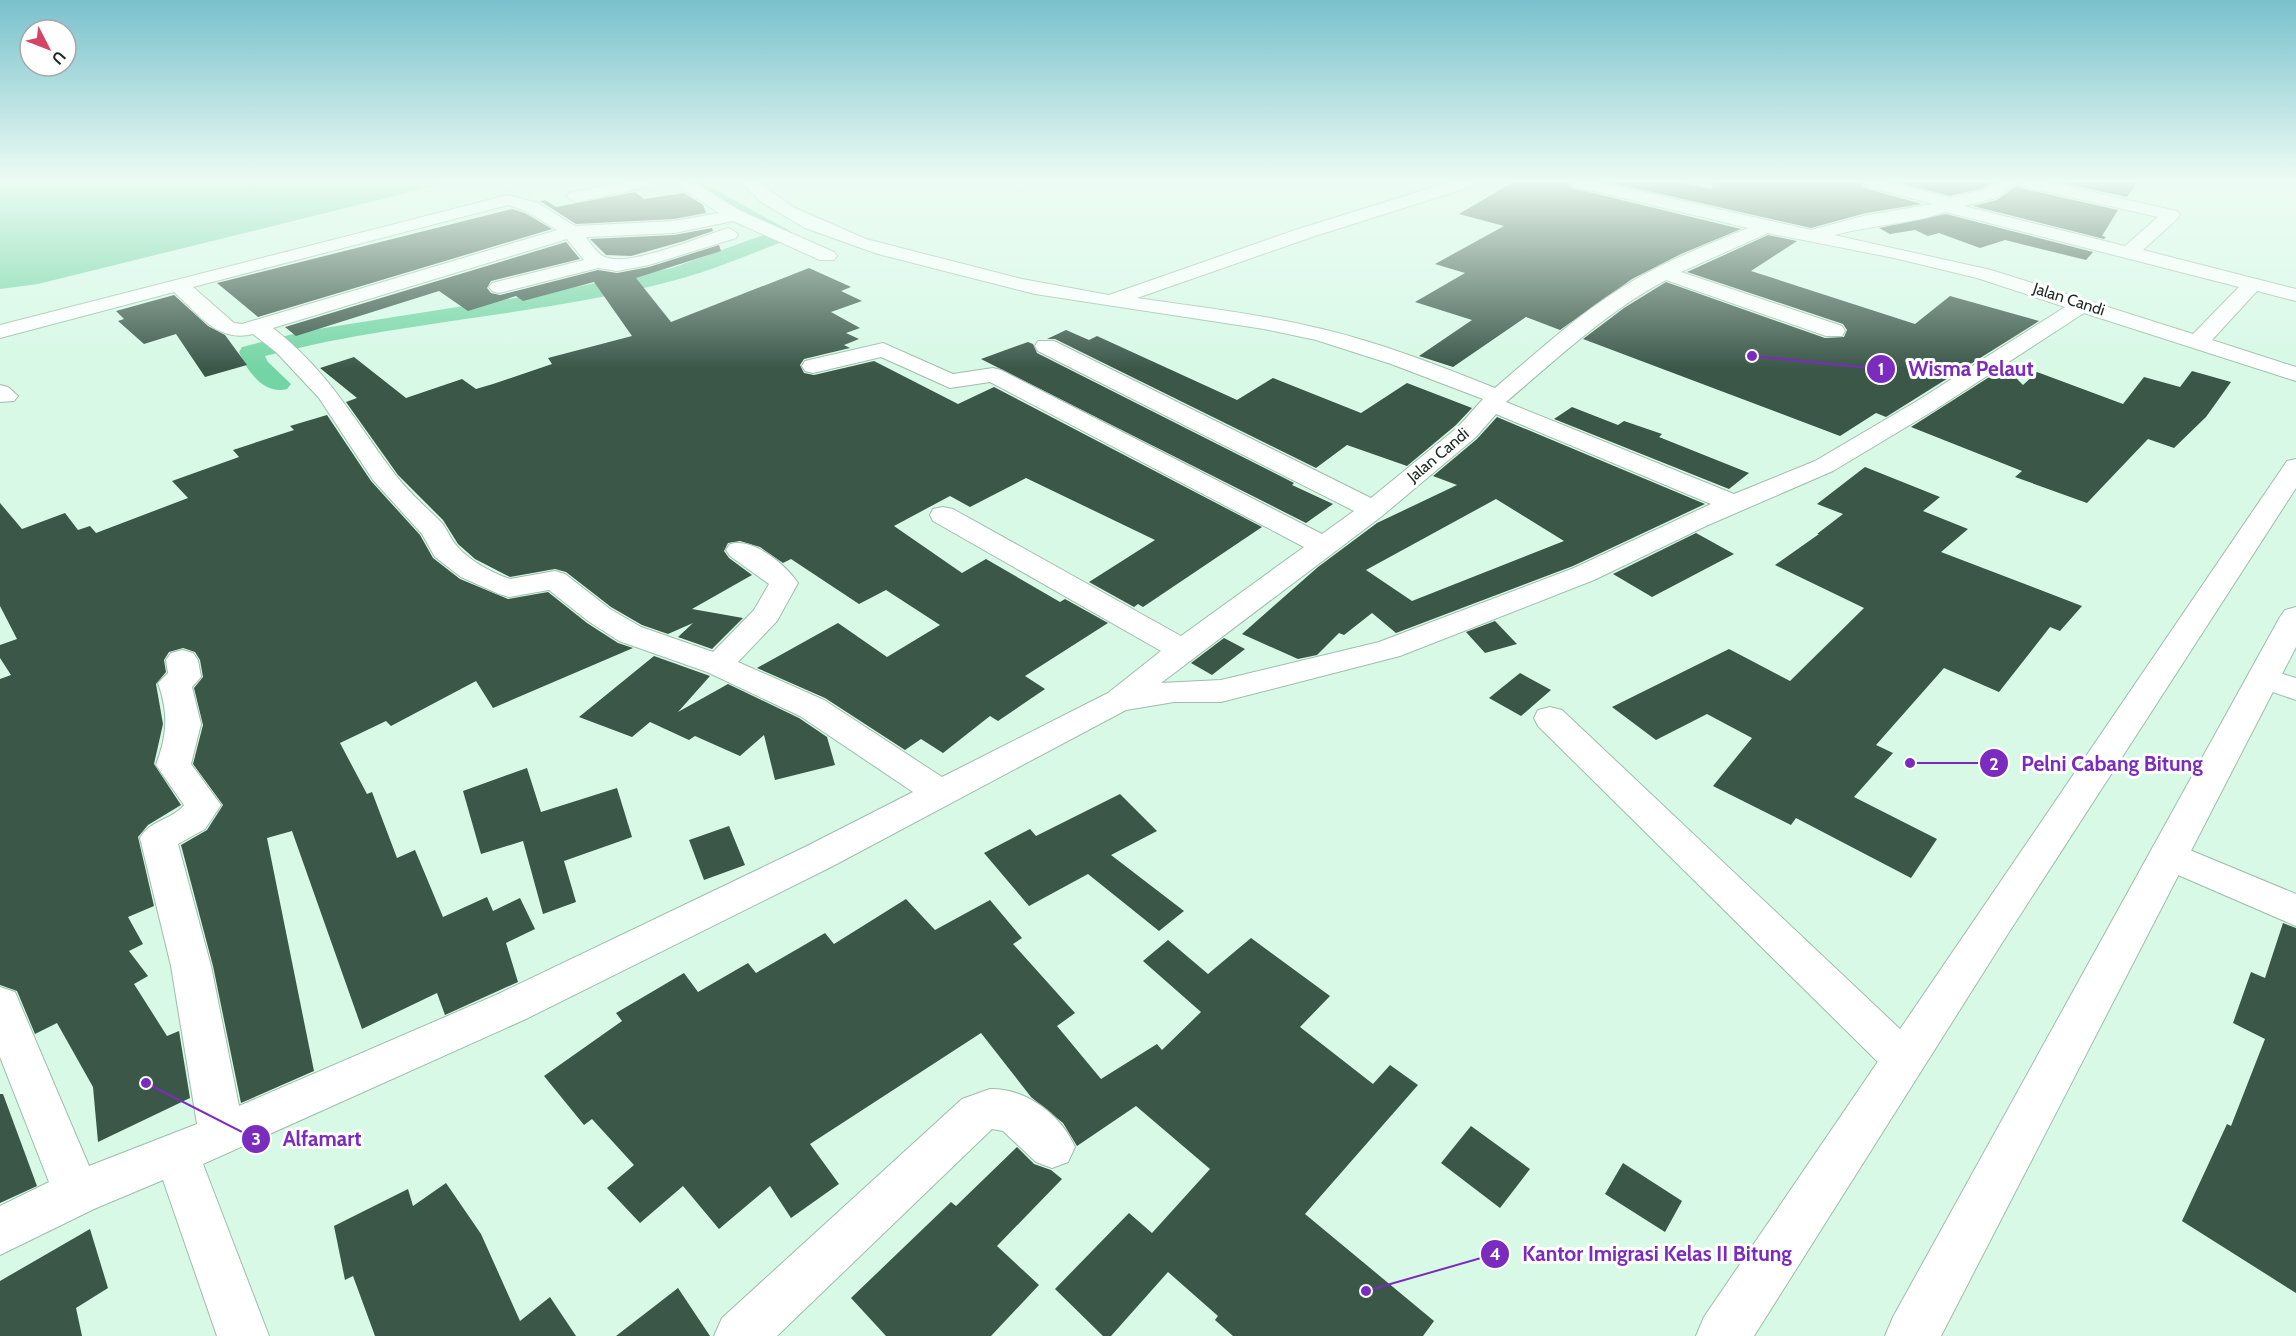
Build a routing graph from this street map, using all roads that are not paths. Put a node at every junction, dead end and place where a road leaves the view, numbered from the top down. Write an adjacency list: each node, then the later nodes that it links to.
1 (336, 244): 18 (street)
2 (536, 244): 25 (street)
3 (585, 244): 14 (street)
4 (696, 244): 14 (street)
5 (800, 244): 13 (street)
6 (867, 244): 21 (street)
7 (1272, 244): 21 (street)
8 (1728, 244): 15 (street, Jalan Candi)
9 (1852, 244): 22 (street, Jalan Candi)
10 (2096, 244): 12 (street)
11 (2139, 244): 12 (street)
12 (2130, 253): 17 (street)
13 (826, 256)
14 (605, 263): 16 (street); 19 (street)
15 (1665, 273): 23 (street); 30 (street, Jalan Candi)
16 (639, 279)
17 (2253, 284): 20 (street); 26 (street)
18 (178, 285): 24 (street); 25 (street)
19 (499, 287)
20 (2296, 296)
21 (1112, 300): 30 (street)
22 (2084, 304): 26 (street, Jalan Candi); 32 (street)
23 (1834, 330)
24 (0, 332)
25 (272, 338): 40 (street)
26 (2198, 342): 29 (street, Jalan Candi)
27 (1046, 346): 33 (street)
28 (813, 366): 35 (street)
29 (2296, 374)
30 (1495, 401): 32 (street); 33 (street, Jalan Candi)
31 (2296, 467): 48 (highway)
32 (1735, 504): 42 (street)
33 (1373, 510): 35 (street, Jalan Candi)
34 (943, 515): 38 (street)
35 (1323, 546): 38 (street, Jalan Candi)
36 (740, 550): 40 (street)
37 (2296, 617): 41 (highway)
38 (1182, 650): 42 (street, Jalan Candi)
39 (182, 660): 49 (street)
40 (718, 665): 44 (street)
41 (2279, 684): 45 (highway)
42 (1118, 701): 44 (street)
43 (1550, 718): 48 (street)
44 (940, 793): 49 (street)
45 (2168, 855): 46 (street); 57 (highway)
46 (2296, 911)
47 (0, 1004): 52 (street)
48 (1903, 1059): 56 (highway)
49 (222, 1135): 51 (street)
50 (1052, 1147): 55 (street)
51 (176, 1152): 52 (street); 54 (street)
52 (78, 1193): 53 (street)
53 (0, 1231)
54 (243, 1336)
55 (740, 1336)
56 (1723, 1336)
57 (1912, 1336)

